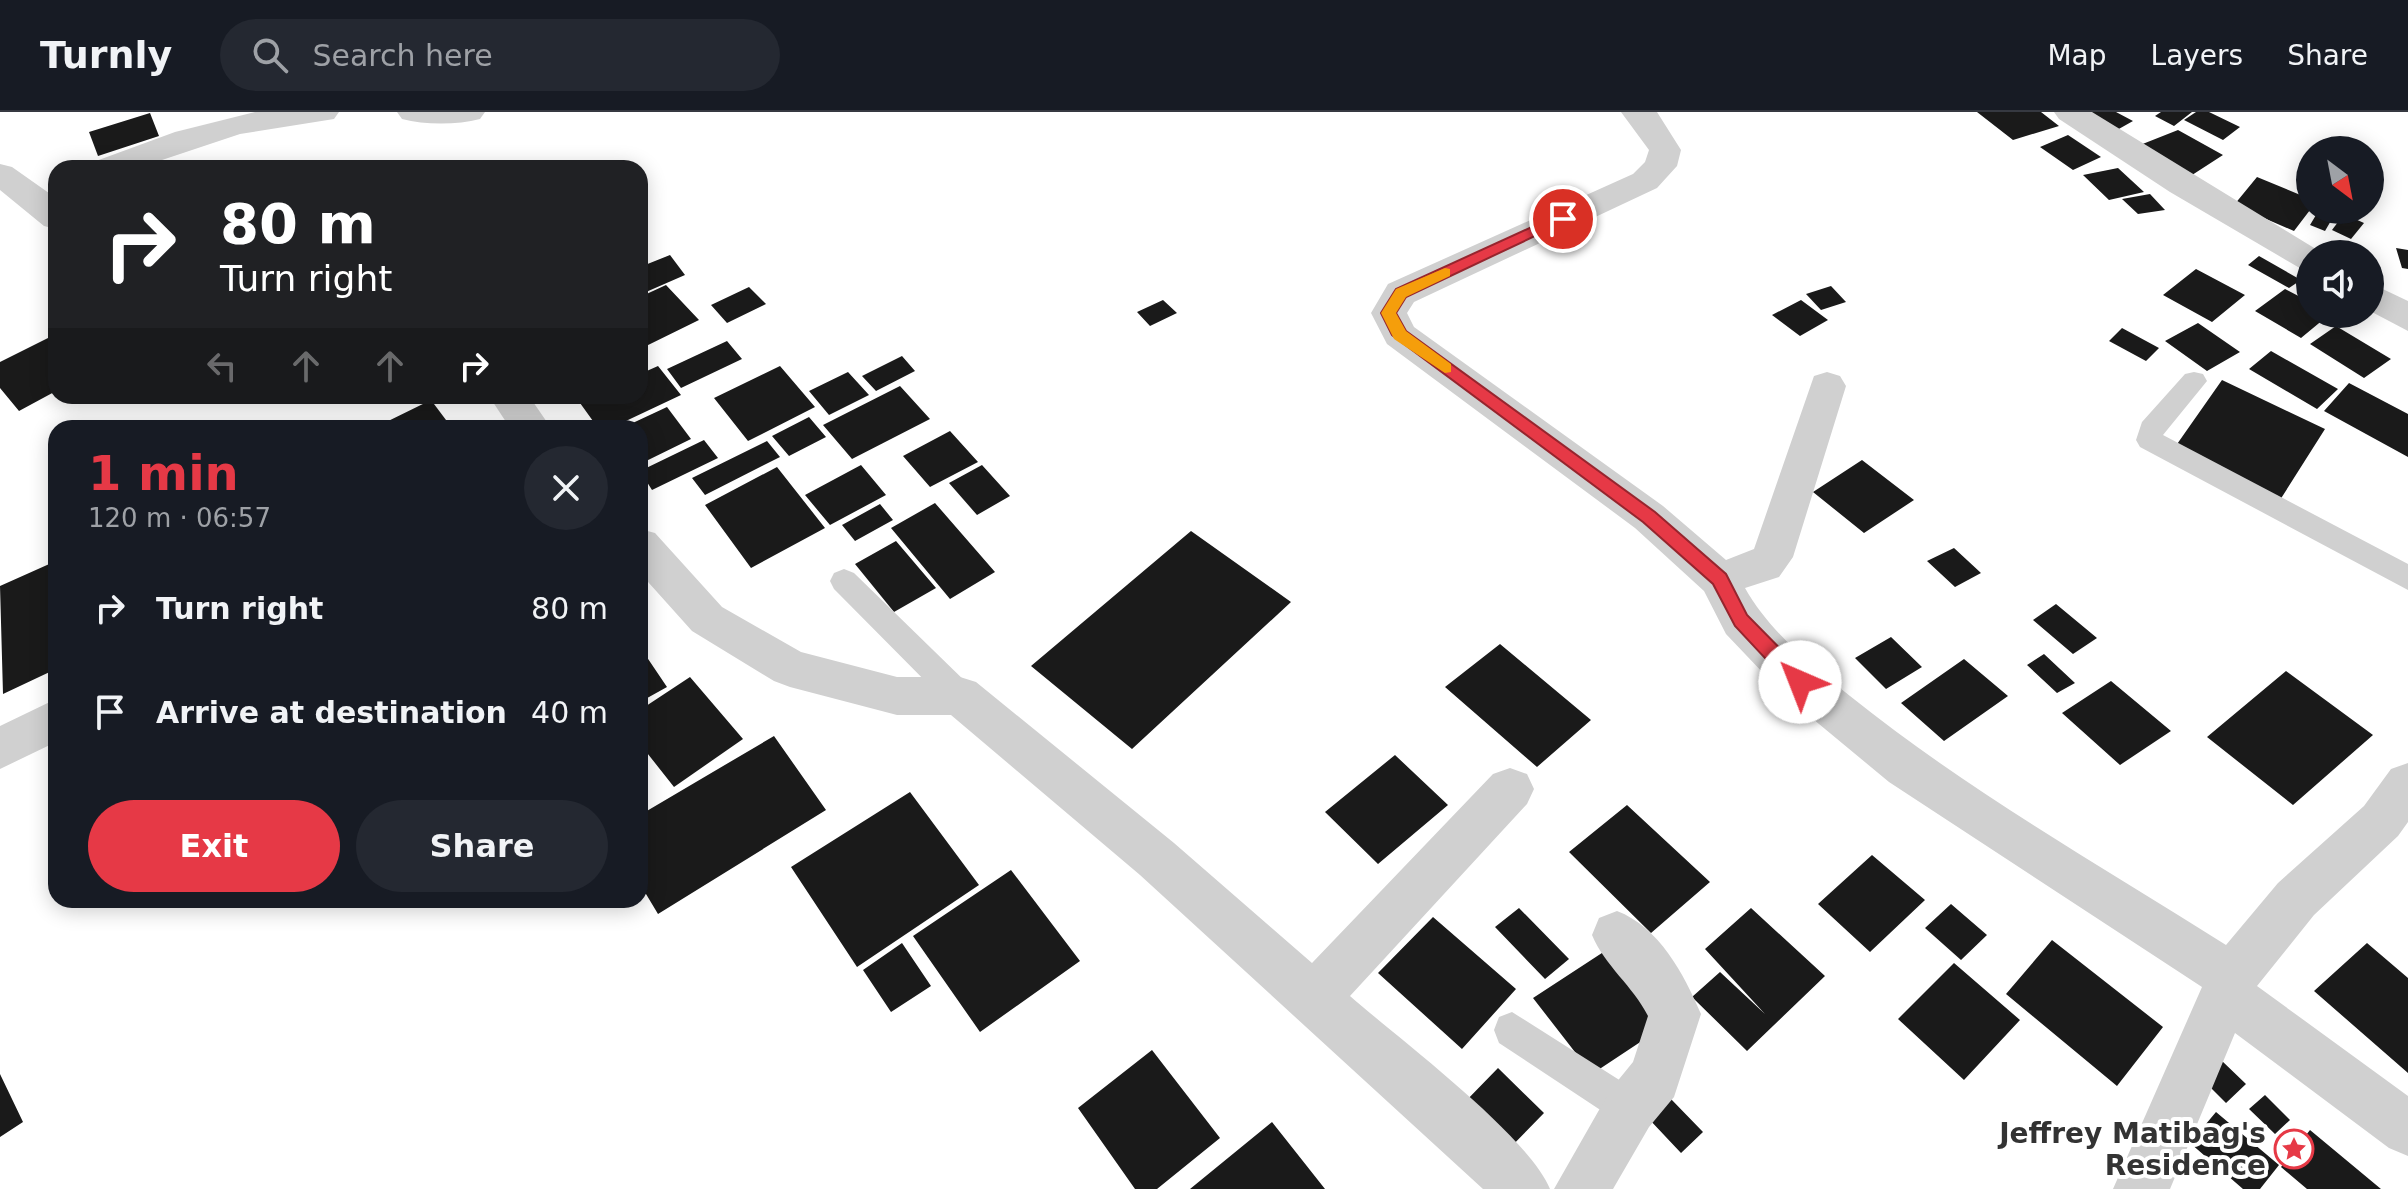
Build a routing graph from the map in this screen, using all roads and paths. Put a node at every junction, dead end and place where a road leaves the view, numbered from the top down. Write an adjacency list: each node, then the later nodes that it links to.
1 (323, 112): 6 (street)
2 (413, 112): 3 (street)
3 (469, 112)
4 (1637, 112): 16 (street)
5 (2070, 112): 9 (street)
6 (128, 160)
7 (0, 174): 8 (street)
8 (48, 202)
9 (2296, 251)
10 (2384, 303): 11 (street)
11 (2408, 318)
12 (2194, 381): 15 (lane)
13 (1827, 386): 16 (street)
14 (648, 554): 18 (street)
15 (2408, 578)
16 (1719, 579): 24 (street)
17 (844, 581): 18 (lane)
18 (960, 696): 25 (street)
19 (48, 723): 20 (street)
20 (0, 749)
21 (2408, 784): 24 (street)
22 (1510, 789): 25 (street)
23 (1617, 935): 27 (street)
24 (2228, 985): 28 (street); 31 (street)
25 (1313, 998): 29 (street)
26 (1512, 1030): 27 (lane)
27 (1630, 1108): 30 (street)
28 (2408, 1129)
29 (1522, 1189)
30 (1582, 1189)
31 (2141, 1189)

